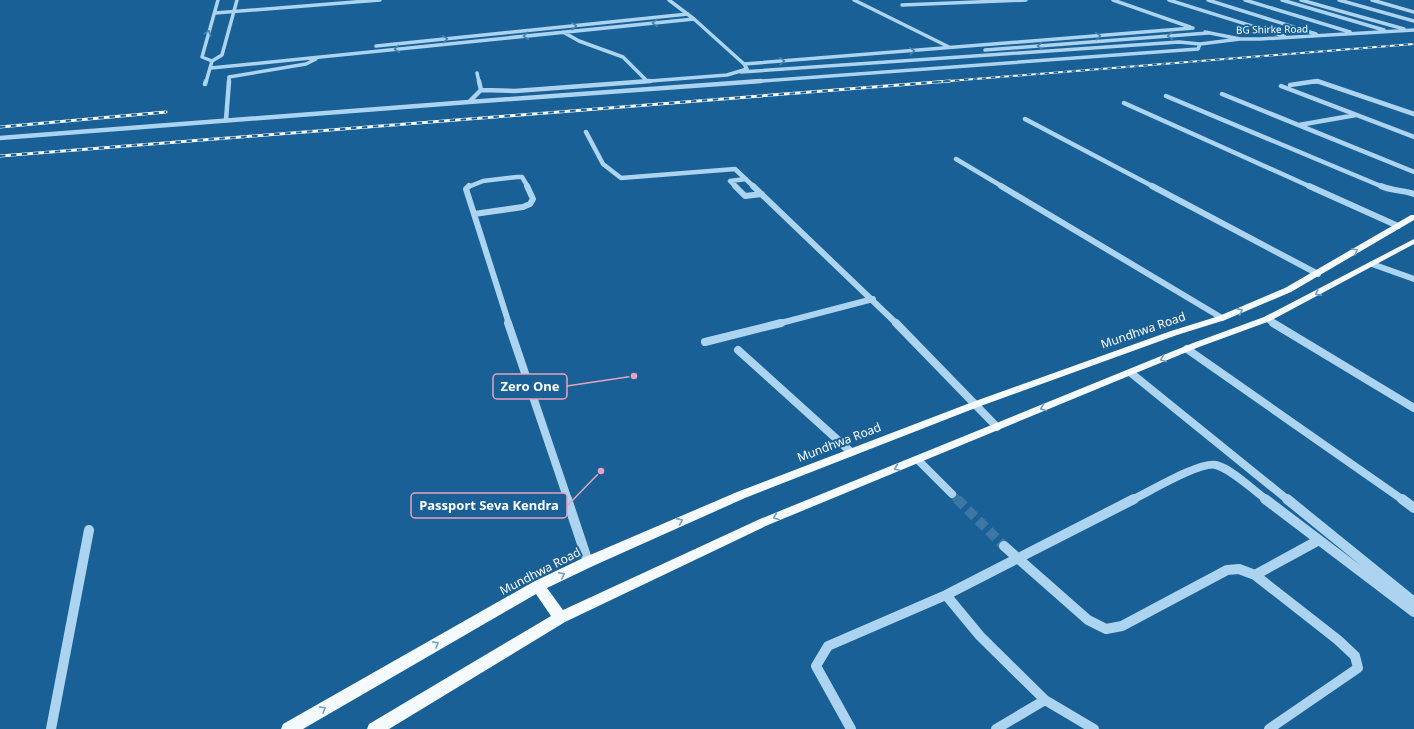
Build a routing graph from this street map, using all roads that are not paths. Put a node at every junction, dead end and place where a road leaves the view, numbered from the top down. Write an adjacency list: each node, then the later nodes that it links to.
1 (218, 0): 18 (street)
2 (237, 0): 16 (street)
3 (380, 0): 16 (street)
4 (669, 0): 19 (street)
5 (854, 0): 34 (street)
6 (1026, 0): 15 (street)
7 (1113, 0): 23 (street, BG Shirke Road)
8 (1169, 0): 31 (street)
9 (1208, 0): 30 (street)
10 (1245, 0): 29 (street)
11 (1282, 0): 27 (street)
12 (1301, 0): 24 (street)
13 (1339, 0): 21 (street)
14 (1372, 0): 17 (street)
15 (902, 5)
16 (234, 12): 18 (street); 37 (street)
17 (1414, 12)
18 (215, 13): 37 (street, one-way to 18)
19 (688, 14): 20 (street); 22 (street, one-way to 19)
20 (694, 19): 26 (street, one-way to 26); 38 (street)
21 (1414, 21)
22 (558, 27): 26 (street); 37 (street, one-way to 22)
23 (1193, 28): 28 (street, BG Shirke Road); 34 (street, one-way to 23)
24 (1410, 30): 25 (street, BG Shirke Road); 27 (street, BG Shirke Road)
25 (1414, 30)
26 (563, 32): 36 (street, one-way to 36); 44 (street)
27 (1390, 32): 29 (street, BG Shirke Road)
28 (1208, 33): 32 (street, BG Shirke Road); 35 (street, one-way to 35)
29 (1356, 34): 30 (street, BG Shirke Road)
30 (1320, 36): 31 (street, BG Shirke Road)
31 (1288, 38): 32 (street, BG Shirke Road)
32 (1240, 39): 33 (street)
33 (1200, 44): 41 (street); 51 (street)
34 (950, 48): 35 (street); 38 (street, one-way to 34)
35 (958, 53): 40 (street)
36 (318, 57): 39 (street); 43 (street)
37 (211, 64): 39 (street); 45 (street)
38 (744, 64): 40 (street)
39 (228, 66): 43 (street)
40 (747, 69): 41 (street)
41 (741, 72): 44 (street)
42 (477, 73): 48 (street)
43 (229, 77): 56 (street)
44 (647, 82): 48 (street)
45 (205, 84)
46 (1290, 85): 53 (street)
47 (1281, 86): 54 (street)
48 (482, 90): 51 (street)
49 (1222, 94): 57 (street)
50 (1166, 96): 65 (street)
51 (469, 102): 56 (street)
52 (1124, 103): 68 (street)
53 (1414, 114)
54 (1356, 115): 57 (street); 59 (street)
55 (1025, 119): 71 (street)
56 (226, 120): 60 (street)
57 (1299, 126): 62 (street)
58 (586, 132): 63 (street)
59 (1414, 137)
60 (0, 138)
61 (956, 159): 74 (street)
62 (1414, 172)
63 (746, 179): 64 (street); 64 (street)
64 (762, 194): 73 (street)
65 (1414, 194)
66 (473, 214): 66 (street); 91 (street)
67 (1414, 217): 68 (main road, Mundhwa Road)
68 (1398, 226): 71 (main road, Mundhwa Road, one-way to 68)
69 (1414, 241): 70 (main road)
70 (1372, 264): 72 (street); 75 (main road, one-way to 75)
71 (1318, 274): 74 (main road, Mundhwa Road, one-way to 71)
72 (1414, 279)
73 (873, 299): 76 (street); 80 (street)
74 (1222, 318): 80 (main road, Mundhwa Road)
75 (1267, 319): 77 (main road); 81 (street)
76 (705, 342)
77 (1187, 349): 79 (main road, one-way to 79); 86 (street)
78 (738, 350): 83 (street)
79 (1131, 373): 82 (main road, one-way to 82); 95 (street)
80 (974, 405): 82 (street); 83 (main road, Mundhwa Road)
81 (1414, 408)
82 (997, 427): 84 (main road)
83 (850, 452): 91 (main road, Mundhwa Road, one-way to 83)
84 (918, 460): 85 (street); 97 (main road, one-way to 97)
85 (952, 494)
86 (1414, 508)
87 (89, 530): 99 (street)
88 (1319, 540): 90 (street); 92 (street); 96 (street)
89 (1004, 546): 90 (street)
90 (1017, 559): 92 (street); 94 (street)
91 (588, 562): 93 (main road, Mundhwa Road, one-way to 91)
92 (1255, 575): 105 (street)
93 (538, 586): 97 (main road); 100 (main road, Mundhwa Road, one-way to 93)
94 (946, 595): 98 (street); 102 (street)
95 (1414, 602)
96 (1414, 612)
97 (560, 618): 101 (main road)
98 (1045, 700): 103 (street); 104 (street)
99 (51, 729)
100 (289, 729)
101 (375, 729)
102 (851, 729)
103 (996, 729)
104 (1094, 729)
105 (1269, 729)

